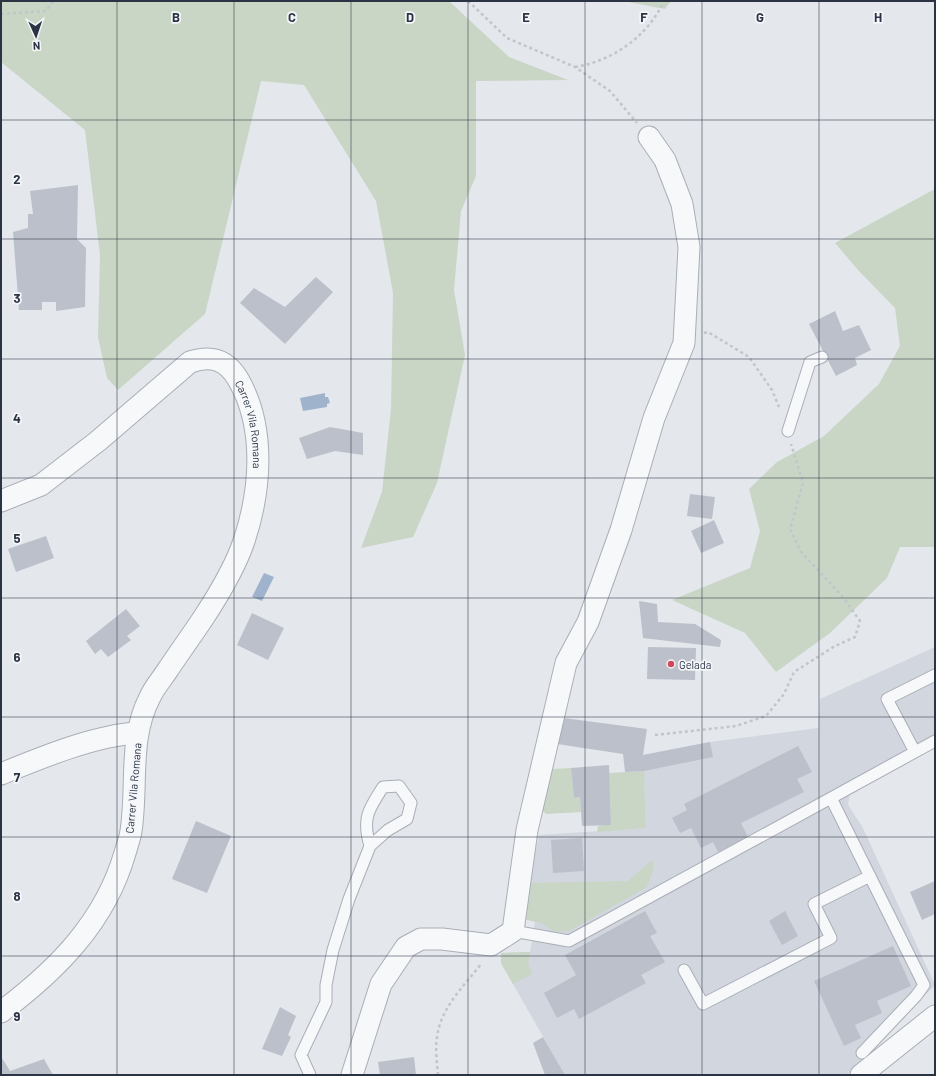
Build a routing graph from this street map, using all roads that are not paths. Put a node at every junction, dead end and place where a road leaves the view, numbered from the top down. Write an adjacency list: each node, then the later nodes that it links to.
1 (649, 137): 13 (street)
2 (822, 356): 3 (lane)
3 (788, 431)
4 (1, 501): 6 (street, Carrer Vila Romana)
5 (935, 675): 8 (lane)
6 (137, 733): 9 (street, Carrer Vila Romana); 15 (street, Carrer Vila Romana)
7 (935, 741): 8 (lane)
8 (915, 752): 10 (lane)
9 (1, 774)
10 (832, 798): 12 (lane); 13 (lane)
11 (370, 846): 11 (lane); 18 (lane)
12 (870, 876): 14 (lane); 17 (lane)
13 (513, 931): 19 (street)
14 (684, 970)
15 (1, 1012)
16 (935, 1016): 20 (street)
17 (862, 1053)
18 (310, 1075)
19 (352, 1075)
20 (861, 1075)

